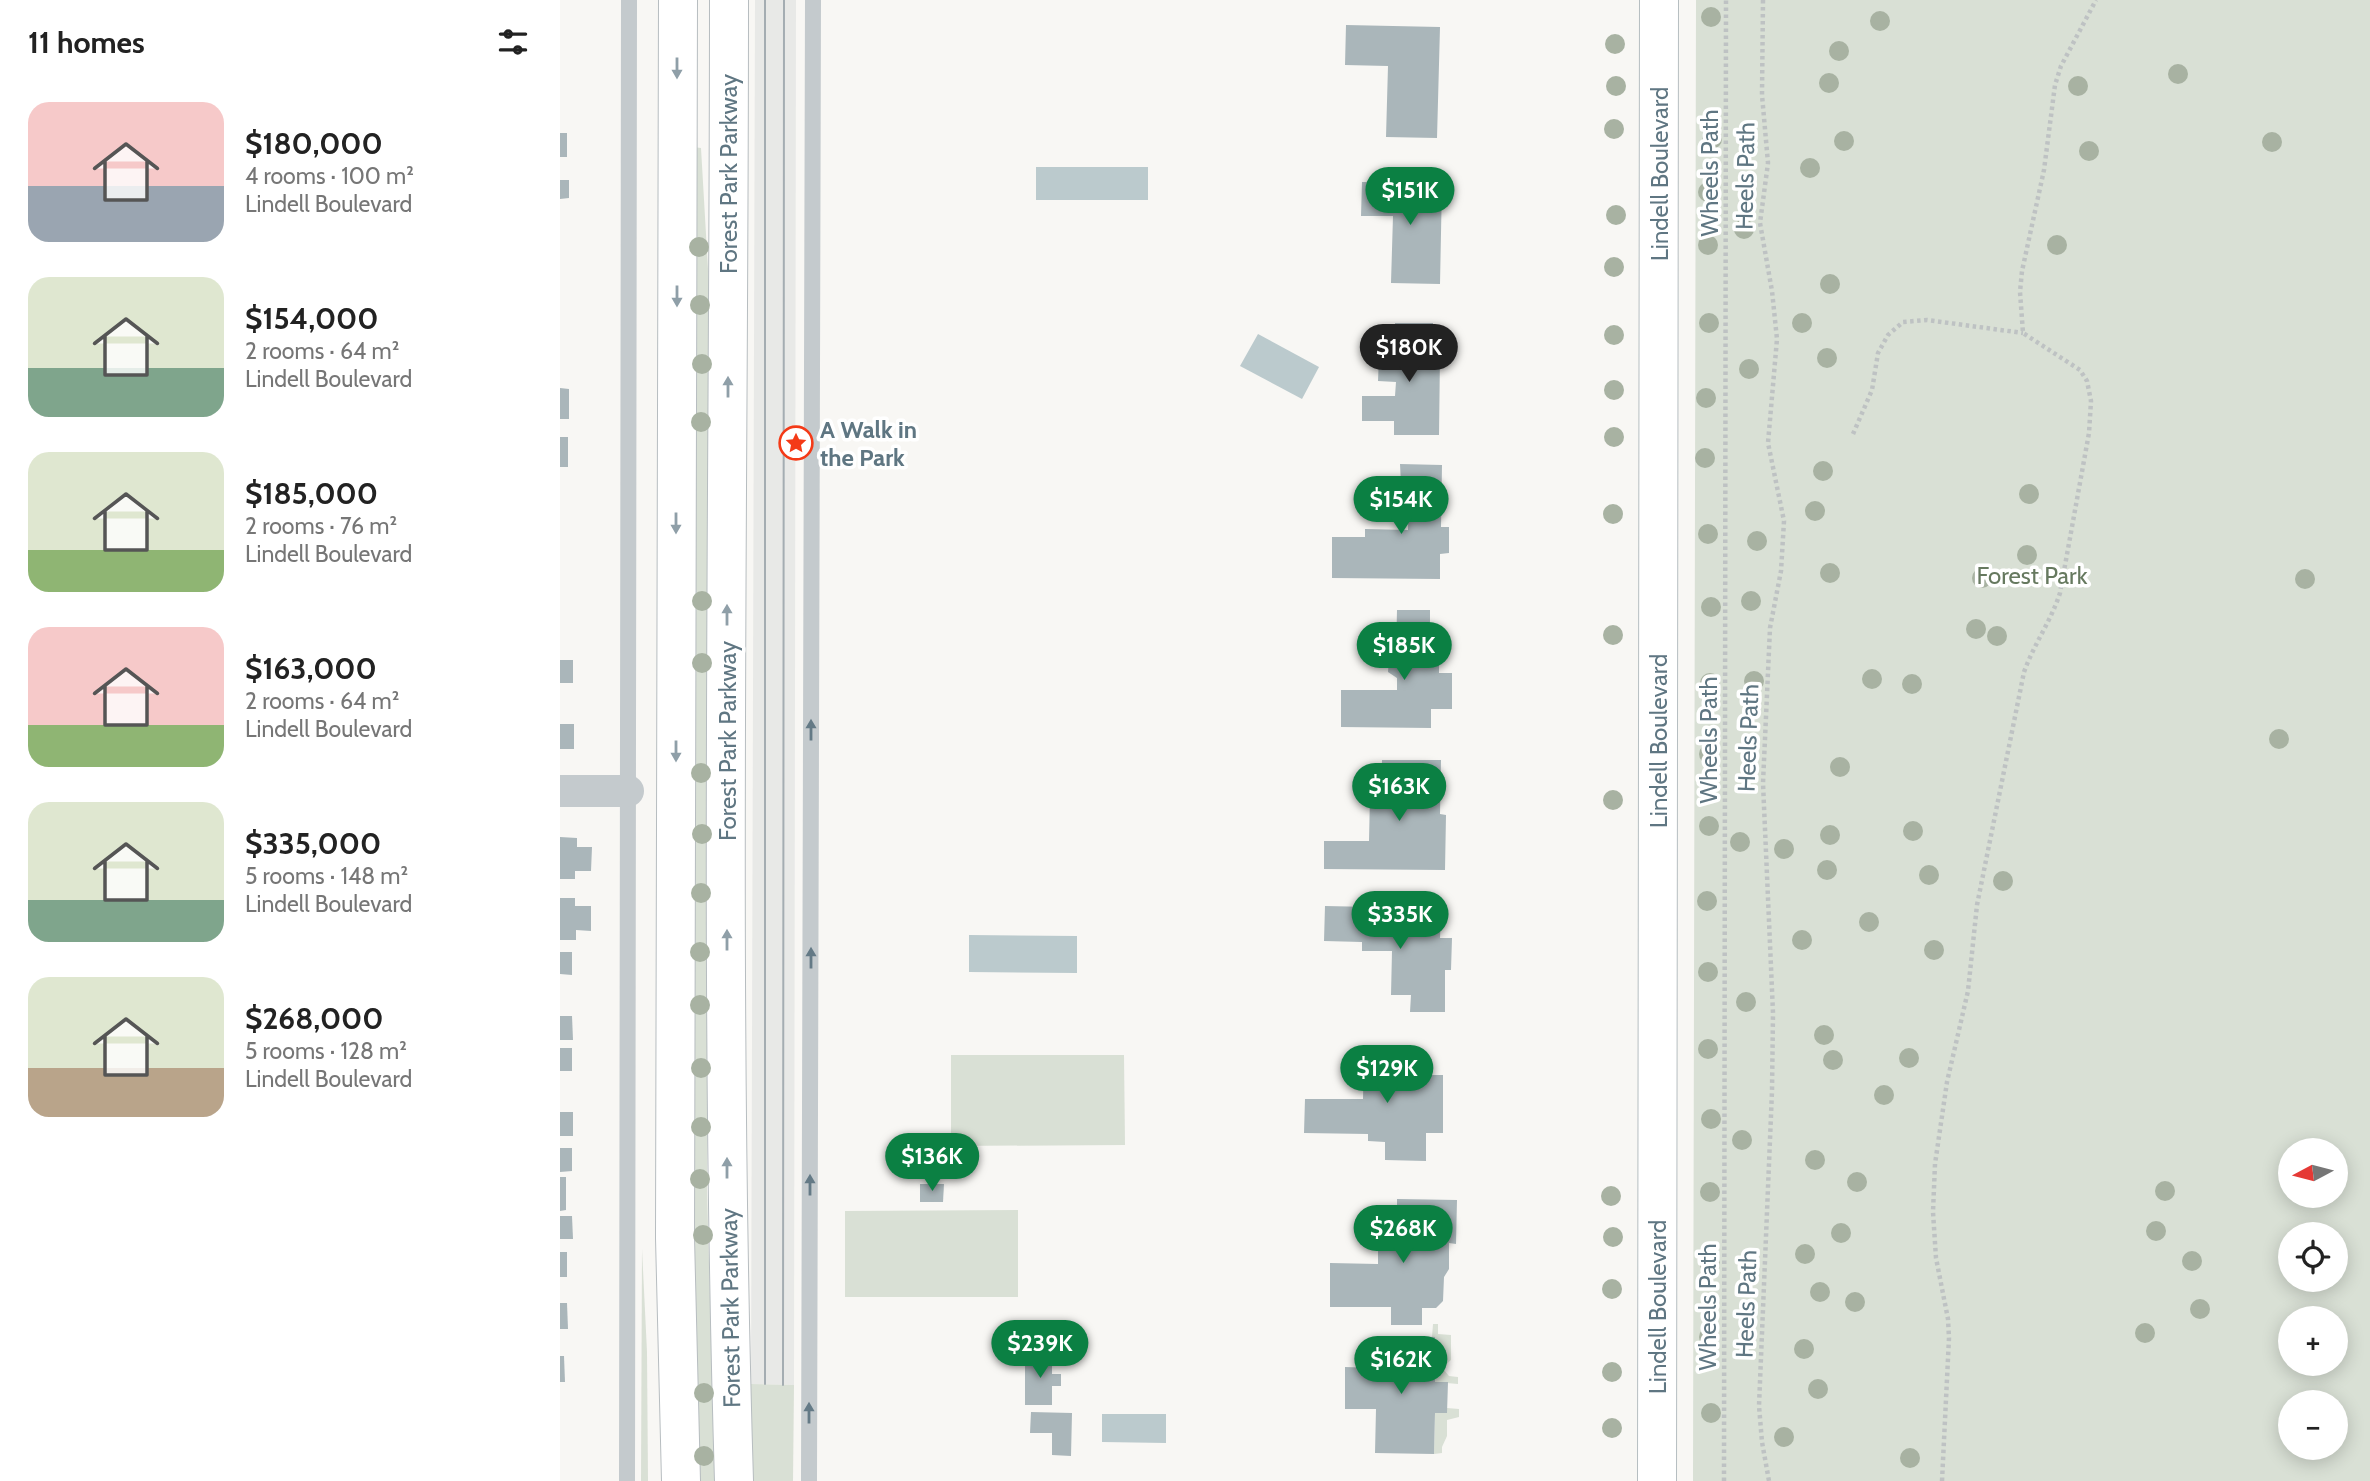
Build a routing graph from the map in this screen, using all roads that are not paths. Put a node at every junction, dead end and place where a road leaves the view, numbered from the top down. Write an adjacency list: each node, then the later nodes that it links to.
1 (629, 0): 7 (lane)
2 (678, 0): 9 (main road, Forest Park Parkway, one-way to 9)
3 (729, 0): 10 (main road, Forest Park Parkway, one-way to 3)
4 (813, 0): 11 (lane, one-way to 4)
5 (1659, 0): 12 (main road, Lindell Boulevard)
6 (560, 791): 7 (street)
7 (628, 791): 8 (lane)
8 (627, 1481)
9 (681, 1481)
10 (734, 1481)
11 (809, 1481)
12 (1657, 1481)

